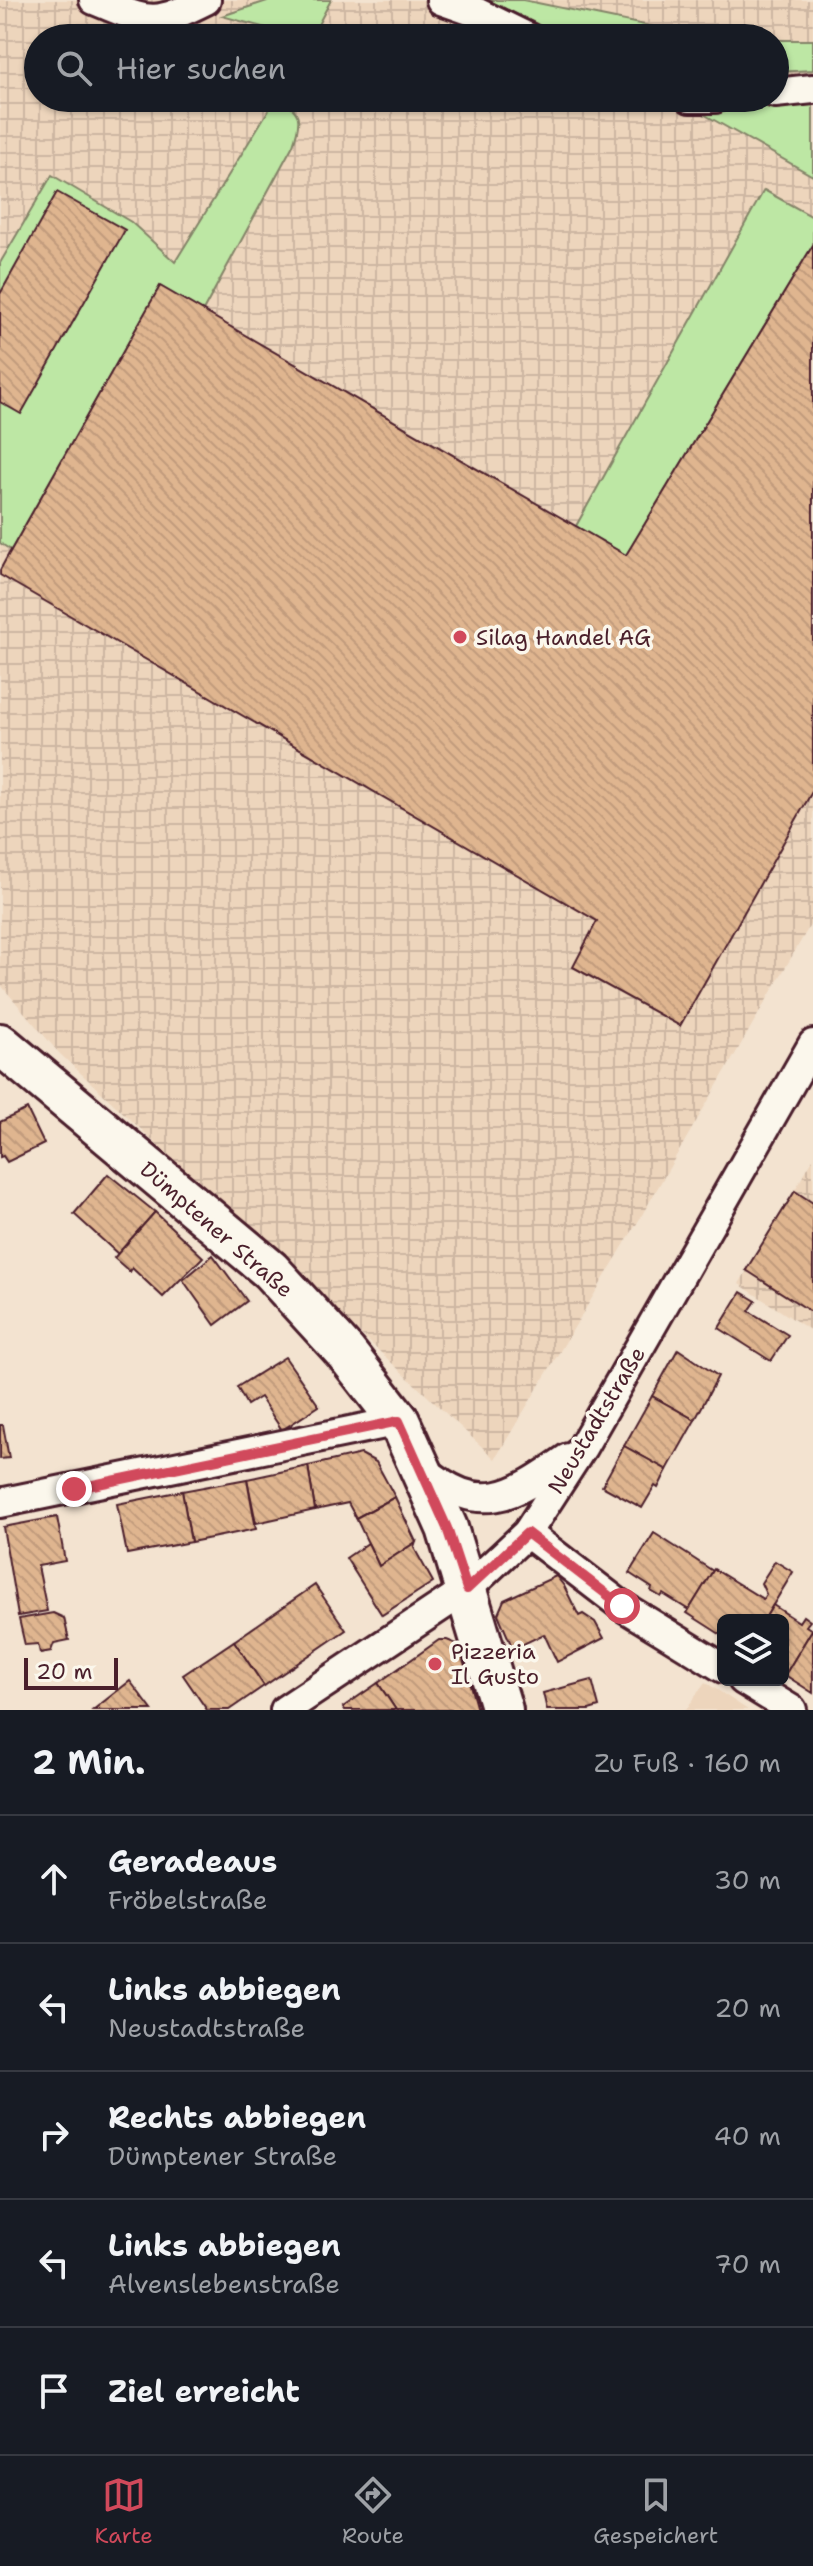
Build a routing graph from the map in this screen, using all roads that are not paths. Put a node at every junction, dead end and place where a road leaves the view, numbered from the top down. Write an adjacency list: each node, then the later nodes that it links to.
1 (94, 0): 2 (street)
2 (206, 0)
3 (441, 0): 4 (street)
4 (500, 24)
5 (813, 89): 6 (street)
6 (789, 92)
7 (0, 1044): 9 (street, Dümptener Straße)
8 (813, 1044): 10 (street, Neustadtstraße)
9 (399, 1421): 11 (street, Dümptener Straße); 12 (street)
10 (582, 1448): 11 (street); 13 (street, Neustadtstraße)
11 (422, 1468): 14 (street, Dümptener Straße)
12 (0, 1503)
13 (527, 1533): 14 (street, Neustadtstraße); 15 (street)
14 (467, 1589): 17 (street, Neustadtstraße); 18 (street, Dümptener Straße)
15 (717, 1664)
16 (753, 1686): 19 (street)
17 (285, 1710)
18 (502, 1710)
19 (792, 1710)

